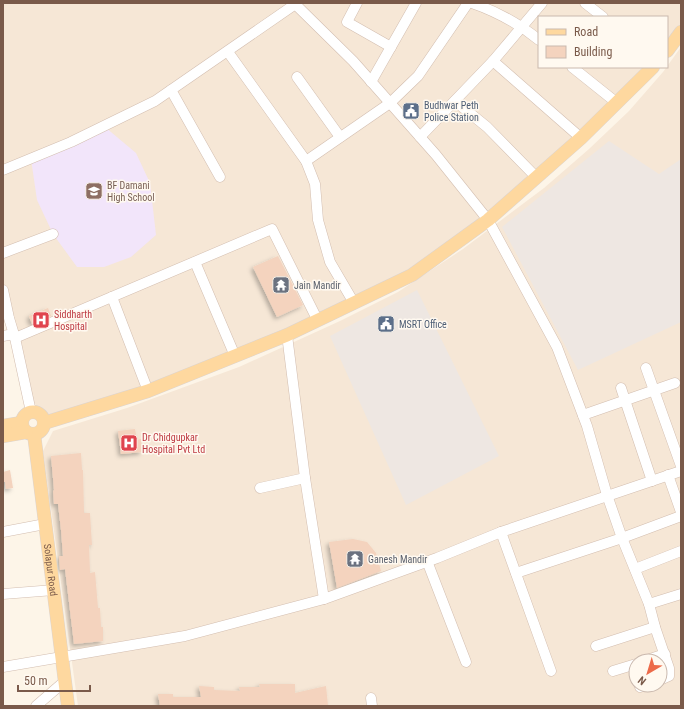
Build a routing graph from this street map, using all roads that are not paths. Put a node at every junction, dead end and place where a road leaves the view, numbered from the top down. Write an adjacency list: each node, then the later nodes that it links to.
1 (356, 3): 12 (street)
2 (416, 3): 12 (street)
3 (468, 3): 22 (street)
4 (472, 3): 9 (street)
5 (542, 3): 9 (street)
6 (585, 3): 8 (street)
7 (296, 4): 14 (street); 19 (street)
8 (602, 16)
9 (523, 27): 11 (street); 15 (street)
10 (681, 32): 13 (main road)
11 (538, 39)
12 (391, 46): 19 (street)
13 (668, 50)
14 (228, 52): 20 (street); 27 (street)
15 (493, 61): 21 (street); 26 (street)
16 (573, 68): 23 (street)
17 (652, 68): 23 (main road)
18 (297, 77): 24 (street)
19 (371, 82): 22 (street)
20 (171, 90): 28 (street); 29 (street)
21 (455, 101): 25 (street); 30 (street)
22 (390, 103): 24 (street); 25 (street)
23 (617, 104): 26 (main road)
24 (340, 137): 27 (street)
25 (420, 137): 31 (street)
26 (582, 138): 30 (main road)
27 (306, 161): 37 (street)
28 (3, 170)
29 (220, 177)
30 (537, 178): 31 (main road)
31 (488, 220): 37 (main road); 50 (street)
32 (54, 234): 33 (street)
33 (3, 253)
34 (195, 262): 36 (street); 38 (street); 42 (street)
35 (3, 290): 41 (street)
36 (112, 297): 41 (street); 46 (street)
37 (354, 303): 38 (main road)
38 (318, 321): 39 (main road)
39 (287, 335): 42 (main road); 58 (street)
40 (3, 336): 41 (street)
41 (15, 336): 49 (street)
42 (235, 356): 46 (main road)
43 (646, 368): 47 (street)
44 (675, 383): 47 (street)
45 (622, 388): 48 (street)
46 (148, 390): 51 (main road)
47 (654, 390): 48 (street); 55 (street)
48 (626, 400): 50 (street); 59 (street)
49 (31, 412): 51 (main road); 53 (main road)
50 (583, 415): 61 (street)
51 (44, 423): 53 (main road)
52 (3, 426): 53 (main road)
53 (27, 430): 54 (main road); 64 (main road, Solapur Road)
54 (3, 436)
55 (681, 466)
56 (681, 471): 57 (street)
57 (668, 475): 59 (street); 62 (street)
58 (305, 478): 60 (street); 75 (street)
59 (652, 481): 61 (street)
60 (260, 488)
61 (607, 495): 66 (street); 67 (street)
62 (681, 512)
63 (681, 516): 67 (street)
64 (45, 524): 65 (street); 72 (main road, Solapur Road)
65 (3, 532)
66 (501, 532): 69 (street); 71 (street)
67 (622, 538): 70 (street); 71 (street)
68 (681, 552): 70 (street)
69 (427, 561): 75 (street); 81 (street)
70 (635, 569): 76 (street)
71 (516, 573): 85 (street)
72 (54, 590): 73 (street); 80 (main road, Solapur Road)
73 (3, 594)
74 (681, 594): 76 (street)
75 (324, 599): 80 (street)
76 (649, 604): 77 (street)
77 (655, 627): 78 (street); 79 (street)
78 (596, 646)
79 (665, 653)
80 (62, 656): 83 (street); 88 (main road, Solapur Road)
81 (466, 662)
82 (668, 664): 87 (street)
83 (3, 667)
84 (628, 667): 86 (street)
85 (551, 671)
86 (613, 672)
87 (668, 676)
88 (65, 681): 89 (street); 90 (main road, Solapur Road)
89 (36, 706)
90 (68, 706)

